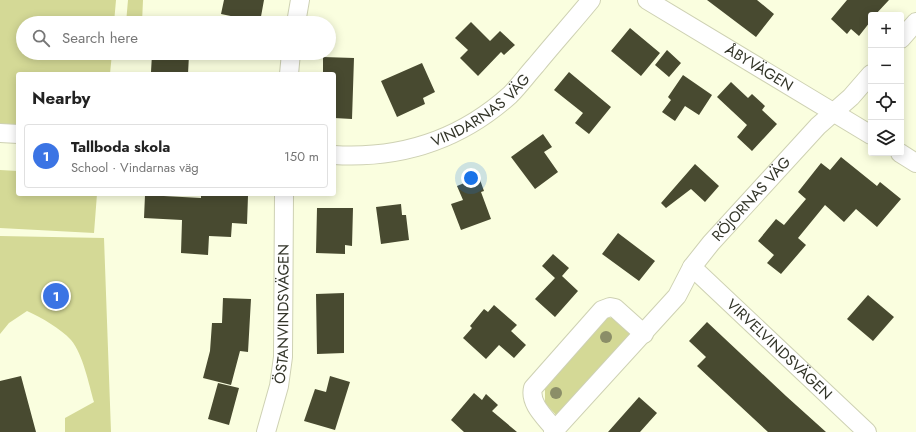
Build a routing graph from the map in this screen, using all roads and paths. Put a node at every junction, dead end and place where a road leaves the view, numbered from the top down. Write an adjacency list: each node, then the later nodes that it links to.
1 (300, 0): 4 (street)
2 (591, 0): 14 (street, VINDARNAS VÄG)
3 (647, 0): 10 (street, ÅBYVÄGEN)
4 (297, 16)
5 (916, 22): 6 (street)
6 (904, 36)
7 (290, 60): 8 (street)
8 (289, 72)
9 (868, 77): 10 (street, RÖJORNAS VÄG)
10 (834, 112): 12 (street, ÅBYVÄGEN); 18 (street, RÖJORNAS VÄG)
11 (0, 133): 13 (street)
12 (868, 133)
13 (16, 134)
14 (336, 155)
15 (904, 156): 16 (street)
16 (916, 163)
17 (284, 196): 21 (street, ÖSTANVINDSVÄGEN)
18 (692, 267): 19 (street, RÖJORNAS VÄG); 22 (street, VIRVELVINDSVÄGEN)
19 (644, 334): 20 (street, RÖJORNAS VÄG); 20 (street, RÖJORNAS VÄG)
20 (554, 431)
21 (266, 432)
22 (867, 432)

